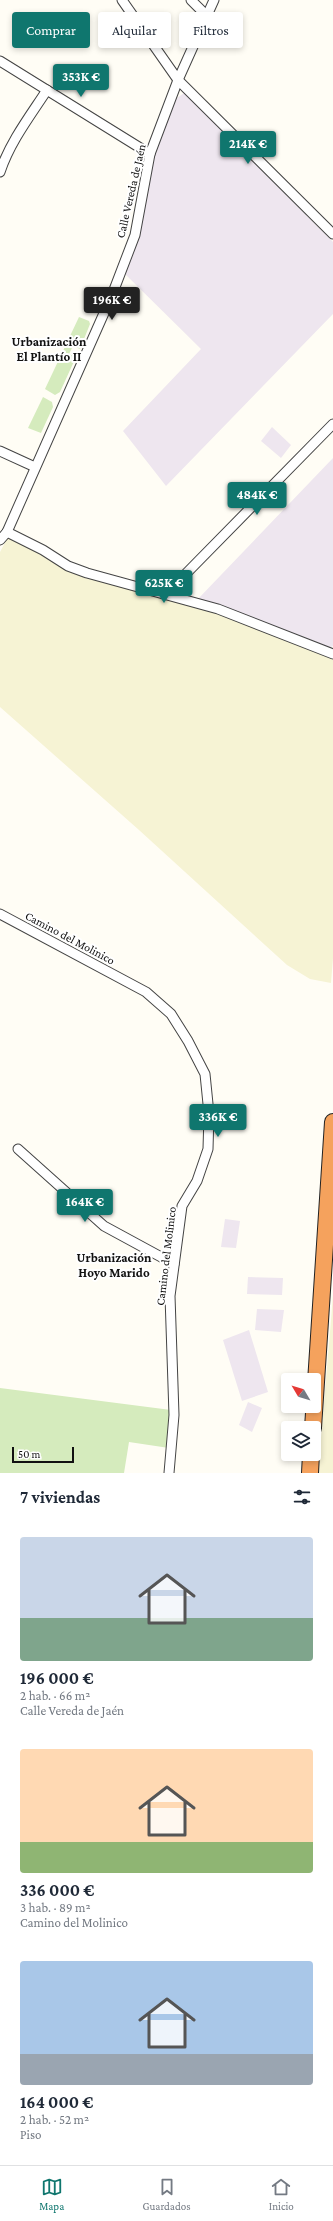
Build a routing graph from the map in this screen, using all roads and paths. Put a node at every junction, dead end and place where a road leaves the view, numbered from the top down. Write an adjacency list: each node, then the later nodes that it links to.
1 (122, 0): 8 (street)
2 (191, 0): 4 (street)
3 (214, 0): 5 (street, Calle Vereda de Jaén)
4 (202, 12)
5 (208, 12)
6 (192, 48): 8 (street, Calle Vereda de Jaén)
7 (0, 61): 9 (street)
8 (178, 80): 10 (street, Calle Vereda de Jaén); 12 (street)
9 (47, 90): 10 (street); 11 (street)
10 (150, 154): 15 (street, Calle Vereda de Jaén)
11 (0, 172)
12 (333, 234)
13 (333, 424): 18 (street)
14 (0, 451): 15 (street)
15 (35, 468): 16 (street, Calle Vereda de Jaén)
16 (7, 532): 17 (street, Calle Vereda de Jaén); 18 (street)
17 (0, 540)
18 (166, 594): 19 (street)
19 (333, 654)
20 (0, 914): 23 (street, Camino del Molinico)
21 (333, 1122): 24 (highway)
22 (18, 1149): 23 (street)
23 (174, 1264): 26 (street, Camino del Molinico)
24 (313, 1421)
25 (311, 1461): 27 (highway)
26 (169, 1473)
27 (310, 1473)

